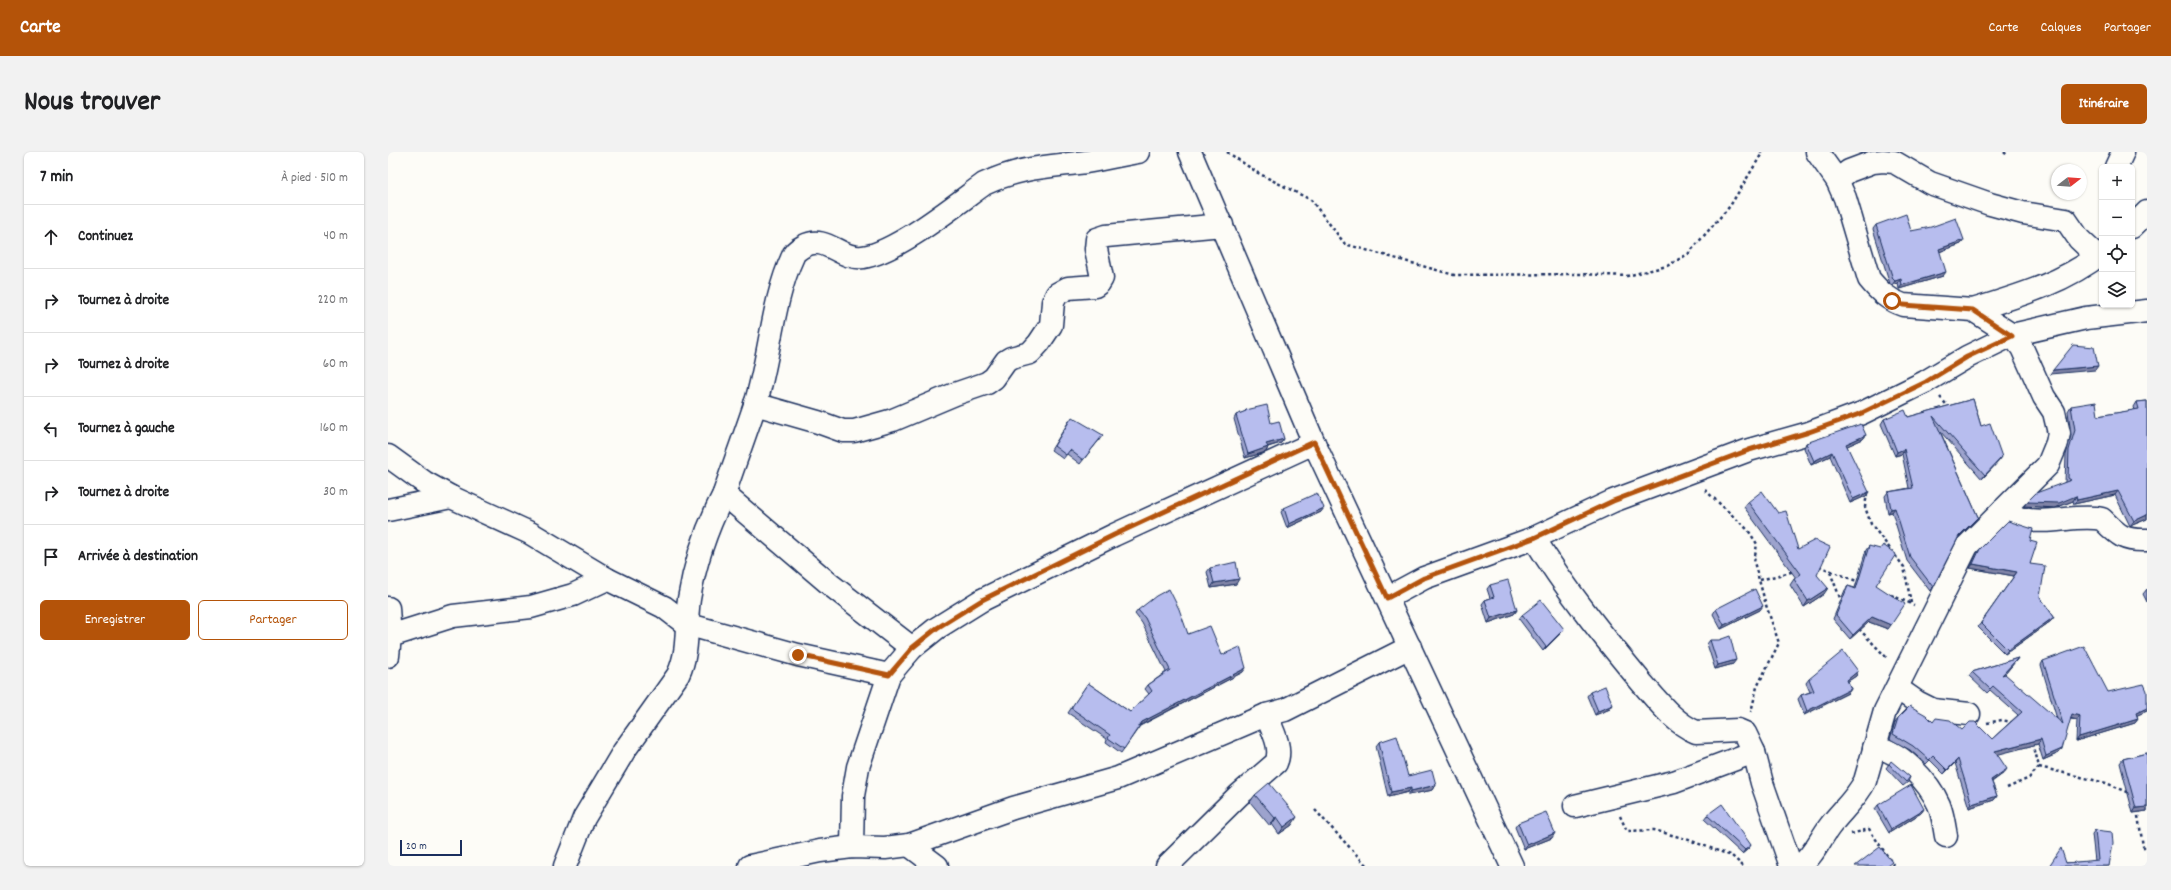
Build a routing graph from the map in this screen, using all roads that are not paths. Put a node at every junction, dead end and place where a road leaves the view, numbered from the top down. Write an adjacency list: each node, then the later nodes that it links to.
1 (1138, 152): 14 (street)
2 (1190, 152): 8 (street)
3 (1817, 152): 7 (street)
4 (2123, 152): 6 (street)
5 (1894, 157): 7 (street); 9 (street)
6 (2117, 164)
7 (1837, 180): 11 (street)
8 (1222, 224): 14 (street); 15 (street)
9 (2099, 254)
10 (2099, 256): 11 (street)
11 (1973, 310): 13 (street)
12 (2147, 310): 13 (street)
13 (2012, 336): 20 (street); 21 (street)
14 (755, 404): 17 (street)
15 (1314, 442): 24 (street); 29 (street)
16 (388, 456): 18 (street)
17 (724, 494): 26 (street); 29 (street)
18 (451, 496): 19 (street); 23 (street)
19 (388, 510)
20 (2003, 510): 22 (street); 31 (street)
21 (1534, 538): 24 (street); 34 (street)
22 (2147, 540)
23 (607, 579): 26 (street); 27 (street)
24 (1387, 598): 28 (street)
25 (388, 608): 27 (street)
26 (686, 624): 30 (street); 40 (street)
27 (389, 646)
28 (1410, 647): 33 (street); 44 (street)
29 (912, 648): 30 (street)
30 (889, 675): 39 (street)
31 (1900, 681): 32 (street); 35 (street)
32 (1969, 714)
33 (1266, 715): 38 (street); 43 (street)
34 (1750, 742): 36 (street); 45 (street)
35 (1874, 748): 37 (street); 46 (street)
36 (1575, 806)
37 (1946, 836)
38 (909, 845): 39 (street); 42 (street)
39 (852, 847): 41 (street)
40 (565, 866)
41 (750, 866)
42 (937, 866)
43 (1167, 866)
44 (1512, 866)
45 (1791, 866)
46 (1800, 866)

